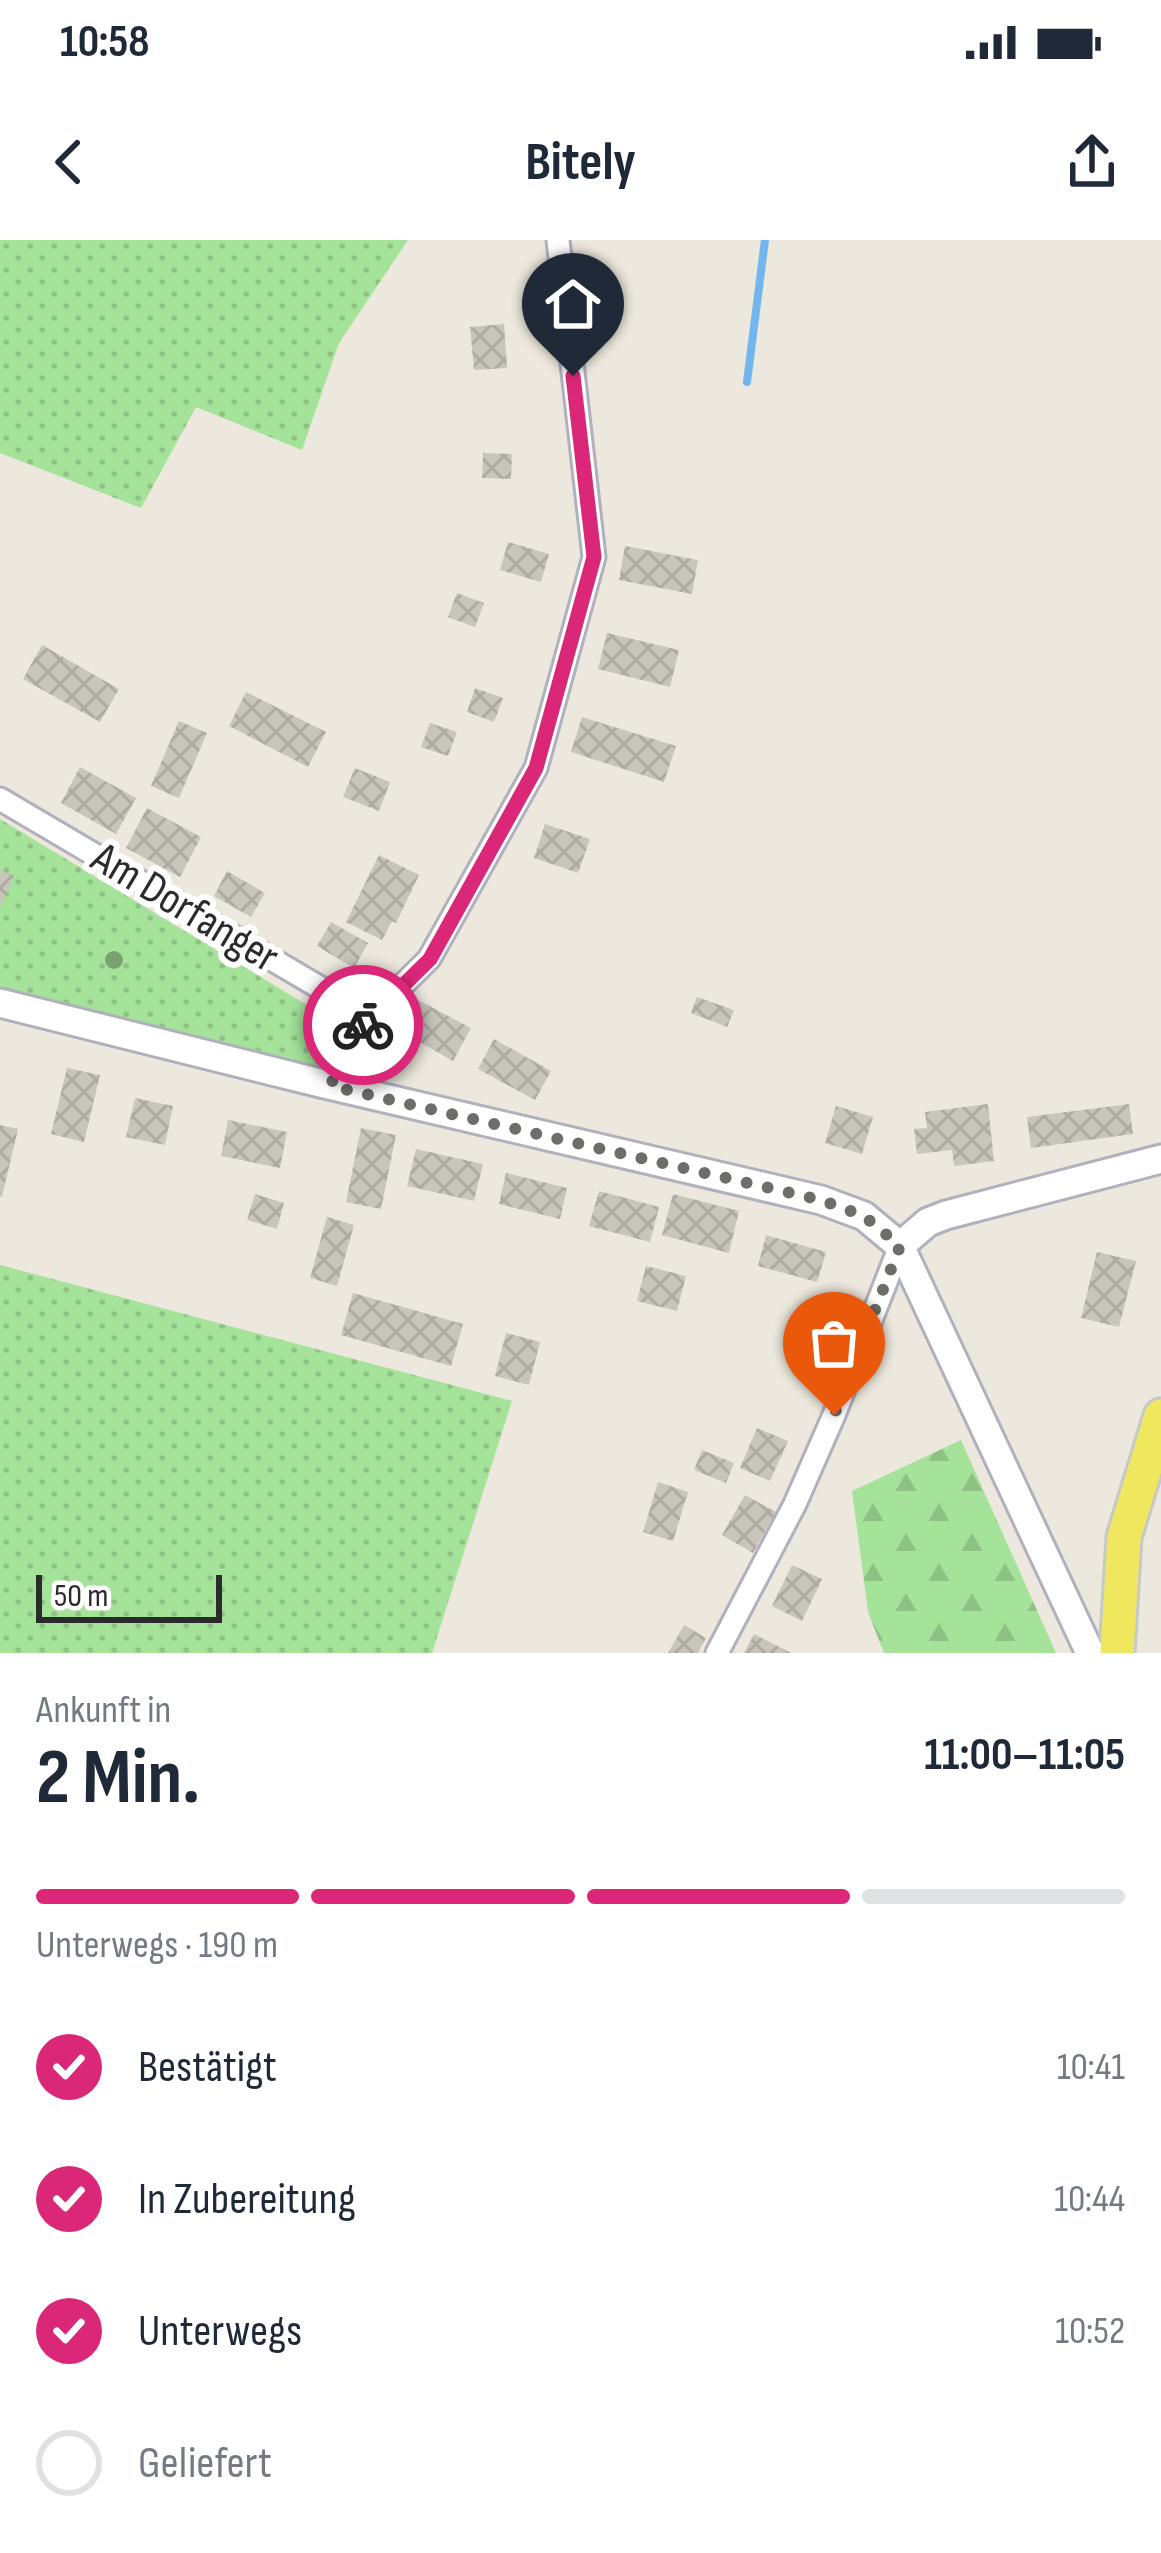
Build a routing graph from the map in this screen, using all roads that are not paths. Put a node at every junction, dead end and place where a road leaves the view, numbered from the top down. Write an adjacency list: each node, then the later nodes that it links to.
1 (558, 240): 4 (street)
2 (0, 799): 4 (street, Am Dorfanger)
3 (0, 1003): 5 (main road)
4 (366, 1021): 5 (street)
5 (331, 1086): 7 (main road)
6 (1161, 1159): 7 (main road)
7 (900, 1246): 9 (street); 10 (main road)
8 (1161, 1416): 11 (main road)
9 (717, 1653)
10 (1090, 1653)
11 (1117, 1653)

